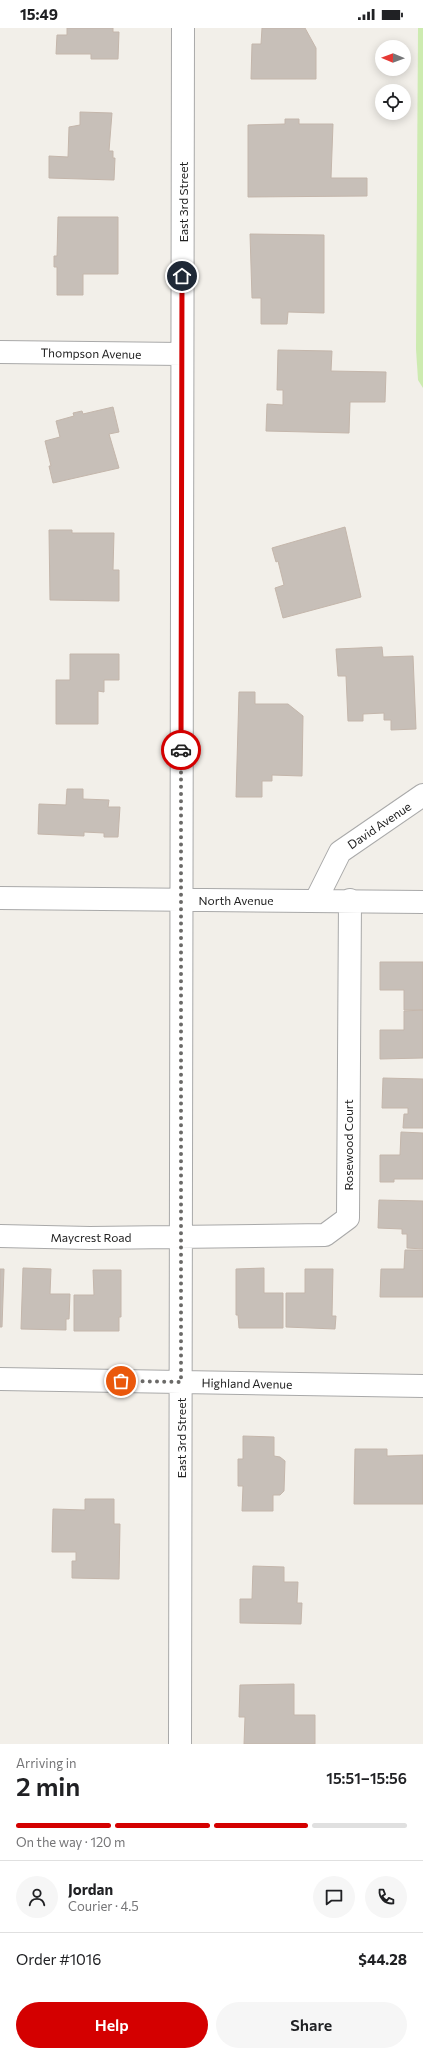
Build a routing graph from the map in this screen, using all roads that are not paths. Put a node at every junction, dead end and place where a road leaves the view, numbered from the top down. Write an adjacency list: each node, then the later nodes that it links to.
1 (183, 28): 3 (street, East 3rd Street)
2 (0, 352): 3 (street, Thompson Avenue)
3 (182, 354): 8 (street, East 3rd Street)
4 (423, 795): 6 (street, David Avenue)
5 (0, 898): 8 (street, North Avenue)
6 (316, 900): 7 (street, North Avenue); 8 (street, North Avenue)
7 (350, 900): 9 (street, North Avenue); 11 (street, Rosewood Court)
8 (182, 901): 11 (street, East 3rd Street)
9 (423, 902)
10 (0, 1236): 11 (street, Maycrest Road)
11 (181, 1237): 13 (street, East 3rd Street)
12 (0, 1379): 13 (street, Highland Avenue)
13 (181, 1382): 14 (street, Highland Avenue); 15 (street, East 3rd Street)
14 (423, 1386)
15 (180, 1744)

